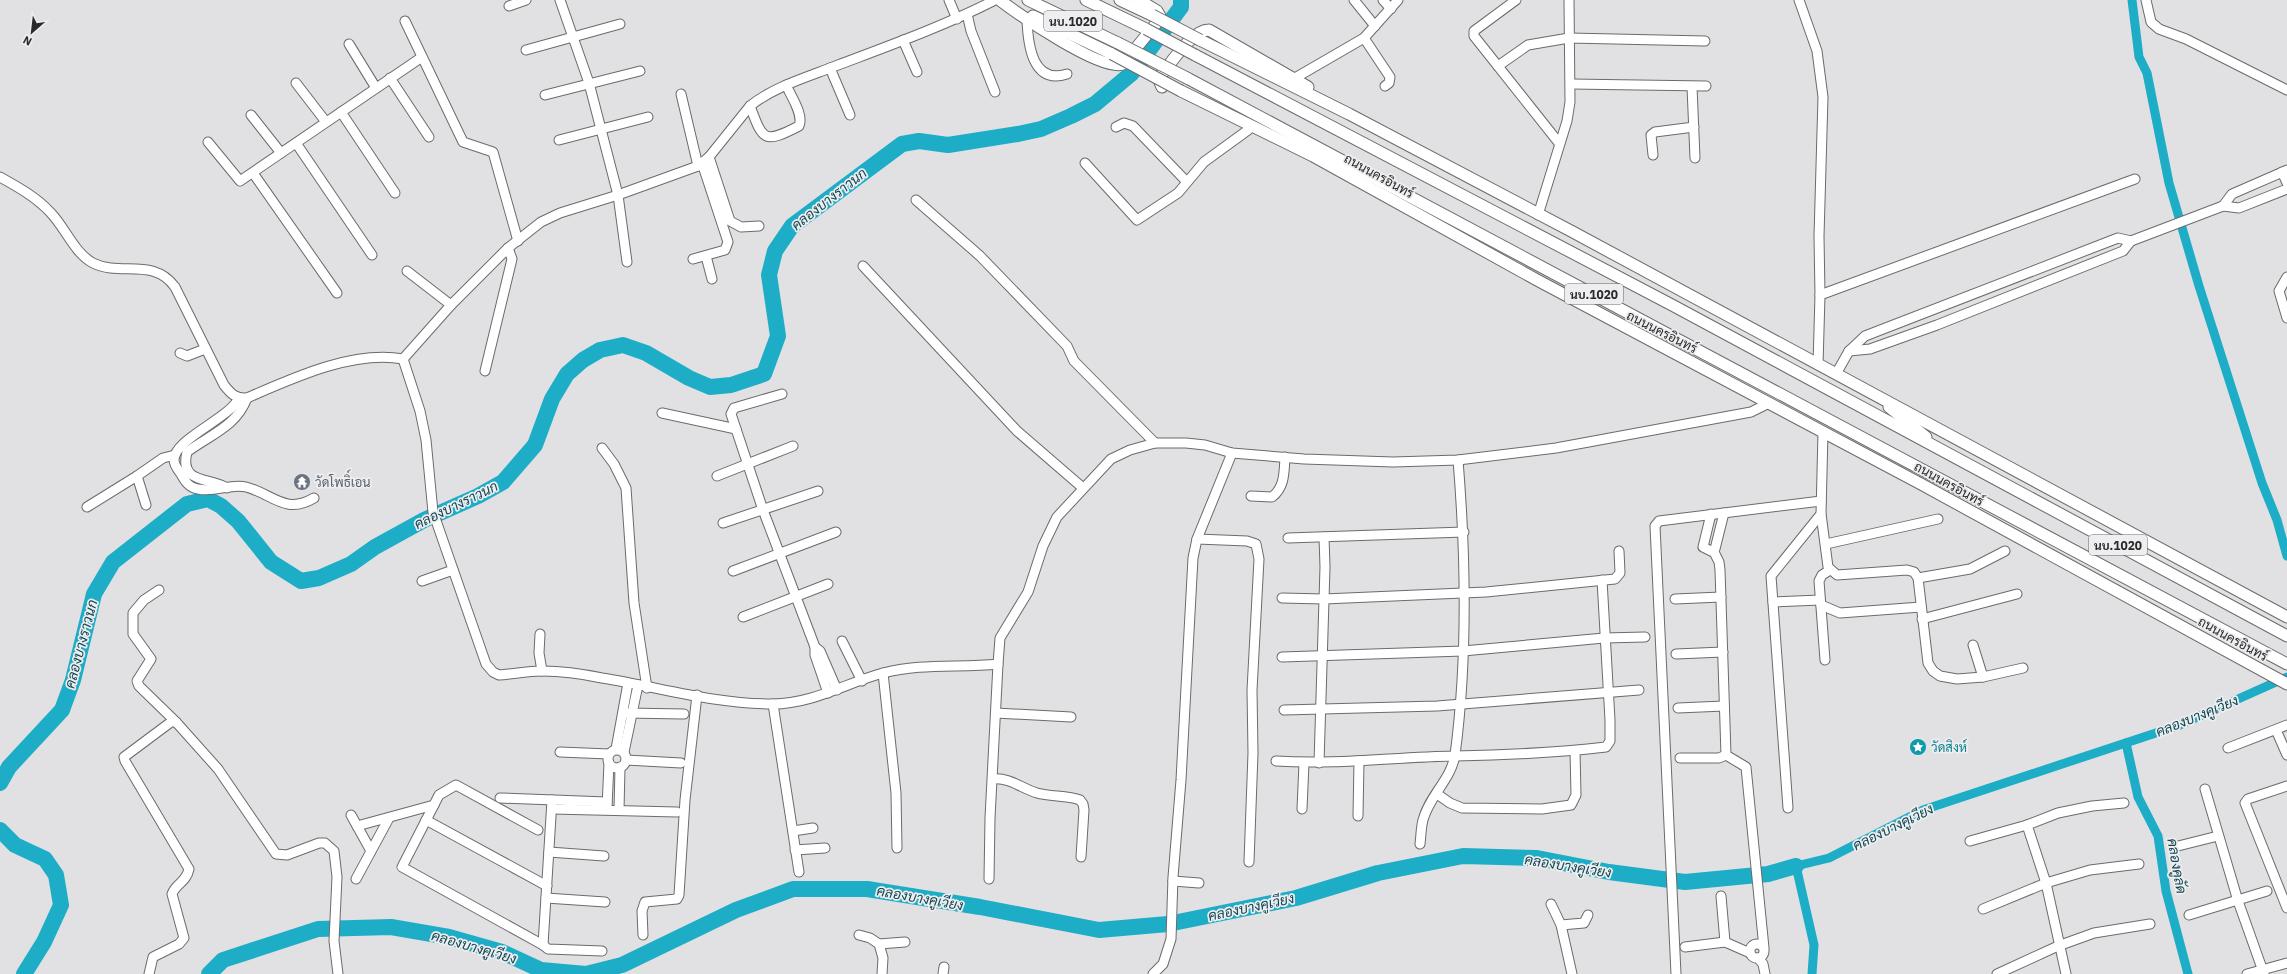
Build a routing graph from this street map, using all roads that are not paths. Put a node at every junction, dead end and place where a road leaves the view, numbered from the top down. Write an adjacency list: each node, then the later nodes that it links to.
1 (526, 0): 16 (street)
2 (560, 0): 26 (street)
3 (949, 0): 19 (street)
4 (999, 0): 18 (street); 20 (main road); 69 (main road, ถนนนครอินทร์ / นบ.1020, bridge)
5 (1028, 0): 142 (main road, ถนนนครอินทร์ / นบ.1020, bridge)
6 (1086, 0): 126 (main road, ถนนนครอินทร์ / นบ.1020, bridge)
7 (1120, 0): 53 (main road, นบ.1020, bridge)
8 (1139, 0): 20 (main road)
9 (1354, 0): 23 (street)
10 (1383, 0): 17 (street)
11 (1398, 0): 17 (street)
12 (1516, 0): 32 (street)
13 (1568, 0): 25 (street)
14 (1799, 0): 100 (street)
15 (2146, 0): 47 (street)
16 (509, 6)
17 (1391, 9): 23 (street)
18 (967, 14): 19 (street); 48 (street)
19 (957, 19): 27 (street)
20 (1027, 20): 36 (street)
21 (405, 21): 31 (street)
22 (620, 24): 26 (street)
23 (1375, 26): 24 (street)
24 (1364, 38): 38 (street); 43 (street)
25 (1569, 38): 28 (street); 32 (street); 41 (street)
26 (572, 39): 30 (street); 40 (street)
27 (903, 40): 33 (street); 35 (street)
28 (1705, 40)
29 (349, 44): 46 (street)
30 (526, 50)
31 (422, 57): 37 (street); 86 (street)
32 (1498, 66): 66 (street)
33 (830, 68): 42 (street); 55 (street)
34 (640, 71): 40 (street)
35 (918, 72)
36 (1067, 74)
37 (390, 78): 46 (street); 62 (street)
38 (1295, 78): 53 (main road); 61 (main road)
39 (296, 83): 57 (street)
40 (589, 83): 50 (street); 60 (street)
41 (1571, 84): 45 (street); 66 (street)
42 (786, 85): 51 (street); 51 (street)
43 (1385, 86)
44 (1706, 86): 45 (street)
45 (1692, 87): 59 (street)
46 (376, 88): 52 (street)
47 (2287, 90)
48 (995, 92)
49 (681, 94): 71 (street)
50 (545, 95)
51 (750, 106): 71 (street)
52 (341, 112): 57 (street); 80 (street)
53 (1349, 114): 84 (main road, นบ.1020)
54 (251, 115): 67 (street)
55 (850, 115)
56 (648, 117): 60 (street)
57 (326, 122): 65 (street)
58 (1116, 127): 77 (street)
59 (1694, 127): 68 (street); 70 (street)
60 (601, 129): 63 (street); 81 (street)
61 (1248, 130): 69 (main road); 77 (street)
62 (429, 137)
63 (559, 140)
64 (208, 142): 74 (street)
65 (296, 143): 67 (street); 89 (street)
66 (1560, 143): 84 (street)
67 (281, 153): 74 (street)
68 (1653, 155)
69 (1313, 156): 117 (main road, ถนนนครอินทร์ / นบ.1020)
70 (1695, 158)
71 (703, 162): 81 (street); 85 (street); 90 (street)
72 (1085, 163): 77 (street)
73 (2285, 171): 78 (street); 83 (street)
74 (253, 173): 99 (street)
75 (2135, 179): 100 (street)
76 (2, 181): 107 (street)
77 (1186, 181)
78 (2287, 183)
79 (2287, 190): 83 (street)
80 (395, 193)
81 (618, 195): 86 (street); 92 (street)
82 (916, 200): 121 (street)
83 (2223, 206): 87 (street)
84 (1538, 214): 111 (main road, นบ.1020)
85 (759, 226)
86 (518, 241): 88 (street)
87 (2130, 241): 93 (street); 98 (street)
88 (508, 248): 101 (street); 112 (street)
89 (372, 255)
90 (706, 256): 91 (street); 97 (street)
91 (693, 259)
92 (626, 262)
93 (2050, 265): 98 (street); 102 (street)
94 (863, 266): 134 (street)
95 (407, 272): 101 (street)
96 (2287, 277): 103 (street)
97 (712, 278)
98 (2056, 278): 104 (street)
99 (337, 293)
100 (1820, 295): 111 (street)
101 (451, 305): 110 (street)
102 (1931, 312): 104 (street); 105 (street)
103 (2287, 318)
104 (1937, 325): 106 (street)
105 (1889, 327): 106 (street); 108 (street)
106 (1894, 340): 108 (street)
107 (205, 349): 109 (street); 116 (street)
108 (1849, 351): 113 (street)
109 (180, 353)
110 (403, 359): 116 (street); 158 (street)
111 (1818, 365): 113 (main road, นบ.1020)
112 (485, 371)
113 (1836, 374): 114 (main road, นบ.1020)
114 (1869, 391): 126 (main road); 177 (main road, นบ.1020)
115 (782, 394): 119 (street)
116 (243, 398): 125 (street); 133 (street)
117 (1769, 403): 120 (main road, ถนนนครอินทร์ / นบ.1020); 128 (street)
118 (662, 413): 119 (street)
119 (736, 429): 129 (street)
120 (1823, 432): 132 (main road, ถนนนครอินทร์ / นบ.1020); 138 (street)
121 (1155, 443): 124 (street); 134 (street)
122 (793, 446): 129 (street)
123 (602, 448): 200 (street)
124 (1232, 453): 127 (street); 152 (street)
125 (175, 455): 130 (street); 133 (street)
126 (1948, 455): 180 (main road, ถนนนครอินทร์ / นบ.1020)
127 (1285, 457): 128 (street); 136 (street)
128 (1458, 460): 149 (street)
129 (747, 465): 131 (street); 141 (street)
130 (137, 476): 139 (street); 140 (street)
131 (717, 476)
132 (1921, 484): 142 (main road); 199 (main road, ถนนนครอินทร์ / นบ.1020)
133 (227, 488): 137 (street)
134 (1083, 488): 191 (street)
135 (818, 491): 141 (street)
136 (1251, 496)
137 (314, 498)
138 (1821, 501): 143 (street); 145 (street)
139 (146, 505)
140 (87, 507)
141 (763, 510): 147 (street); 157 (street)
142 (2001, 510): 192 (main road, ถนนนครอินทร์ / นบ.1020)
143 (1724, 513): 144 (street); 154 (street)
144 (1711, 514): 154 (street); 302 (street)
145 (1822, 514): 153 (street); 173 (street)
146 (1938, 519): 153 (street)
147 (723, 523)
148 (836, 532): 157 (street)
149 (1464, 532): 150 (street); 166 (street)
150 (1324, 537): 151 (street); 171 (street)
151 (1288, 538)
152 (1197, 539): 264 (street); 269 (street)
153 (1826, 544): 159 (street)
154 (1713, 550): 169 (street)
155 (1620, 551): 162 (street)
156 (2005, 551): 161 (street)
157 (780, 554): 160 (street); 168 (street)
158 (452, 570): 163 (street); 194 (street)
159 (1830, 570): 161 (street); 174 (street)
160 (733, 571)
161 (1918, 578): 175 (street)
162 (1602, 580): 166 (street); 182 (street)
163 (422, 582)
164 (828, 584): 168 (street)
165 (159, 590): 215 (street)
166 (1465, 593): 171 (street); 185 (street)
167 (2017, 594): 178 (street)
168 (795, 597): 176 (street); 202 (street)
169 (1721, 597): 172 (street); 186 (street)
170 (1282, 598): 171 (street)
171 (1324, 599): 188 (street)
172 (1675, 599)
173 (1773, 602): 174 (street); 240 (street)
174 (1821, 603): 175 (street); 190 (street)
175 (1921, 608): 178 (street)
176 (744, 617)
177 (2287, 617)
178 (1922, 619): 196 (street)
179 (540, 634): 194 (street)
180 (2287, 636)
181 (1645, 637): 182 (street)
182 (1604, 638): 185 (street); 203 (street)
183 (842, 641): 197 (street)
184 (1973, 645): 196 (street)
185 (1463, 652): 188 (street); 206 (street)
186 (1723, 652): 187 (street); 207 (street)
187 (1676, 654)
188 (1322, 656): 189 (street); 210 (street)
189 (1282, 658)
190 (1825, 660)
191 (998, 664): 195 (street); 212 (street)
192 (2286, 664)
193 (2023, 668): 196 (street)
194 (542, 671): 198 (street)
195 (883, 673): 197 (street); 258 (street)
196 (1983, 677)
197 (862, 681): 202 (street)
198 (628, 683): 200 (street); 211 (street)
199 (2287, 684)
200 (642, 687): 204 (street); 211 (street)
201 (1639, 690): 203 (street)
202 (832, 692): 205 (street)
203 (1607, 694): 206 (street); 219 (street)
204 (697, 696): 205 (street); 285 (street)
205 (773, 704): 252 (street)
206 (1460, 704): 210 (street); 223 (street)
207 (1724, 706): 208 (street); 221 (street)
208 (1678, 708)
209 (1284, 710): 210 (street)
210 (1320, 710): 230 (street)
211 (628, 713): 213 (street); 224 (street)
212 (996, 713): 214 (street); 231 (street)
213 (684, 714)
214 (1071, 717)
215 (176, 722): 297 (street); 298 (street)
216 (2287, 725): 217 (street)
217 (2276, 730): 218 (street); 222 (street)
218 (2228, 748)
219 (1575, 751): 223 (street); 234 (street)
220 (560, 752): 224 (street)
221 (1726, 755): 225 (street); 294 (street)
222 (2287, 755)
223 (1455, 756): 227 (street); 234 (street)
224 (618, 758): 228 (street); 239 (street); 242 (street)
225 (1680, 758)
226 (1276, 761): 229 (street)
227 (1359, 761): 230 (street); 245 (street)
228 (681, 763)
229 (1304, 763): 230 (street); 241 (street)
230 (1319, 763)
231 (993, 779): 263 (street); 268 (street)
232 (2287, 786): 279 (street)
233 (2205, 789): 253 (street)
234 (1437, 794): 255 (street)
235 (500, 798): 237 (street)
236 (2124, 803): 248 (street)
237 (552, 804): 239 (street); 261 (street)
238 (434, 805): 246 (street); 247 (street); 251 (street)
239 (607, 806): 242 (street)
240 (1788, 808)
241 (1302, 809)
242 (619, 810): 243 (street)
243 (677, 812)
244 (351, 815): 249 (street)
245 (1358, 816)
246 (389, 818): 249 (street); 260 (street)
247 (426, 820): 272 (street); 290 (street)
248 (2027, 825): 254 (street); 271 (street)
249 (357, 826): 260 (street)
250 (813, 828): 252 (street)
251 (538, 830)
252 (793, 831): 259 (street)
253 (2218, 836): 256 (street); 276 (street)
254 (1970, 841)
255 (1420, 844)
256 (2178, 846)
257 (825, 848): 259 (street)
258 (897, 848)
259 (795, 850): 266 (street)
260 (371, 851): 267 (street)
261 (549, 852): 262 (street); 272 (street)
262 (604, 856)
263 (1081, 857)
264 (1249, 862)
265 (2139, 864): 271 (street)
266 (799, 872)
267 (356, 879)
268 (989, 879)
269 (1173, 881): 270 (street); 300 (street)
270 (1199, 883)
271 (2046, 883): 280 (street); 291 (street)
272 (547, 886): 275 (street)
273 (2267, 891): 276 (street)
274 (1721, 896): 288 (street)
275 (546, 898): 277 (street); 290 (street)
276 (2238, 901): 281 (street); 296 (street)
277 (605, 902)
278 (1551, 904): 284 (street)
279 (2287, 908)
280 (1983, 909)
281 (2189, 914)
282 (1588, 915): 284 (street)
283 (2150, 924): 291 (street)
284 (1561, 925): 301 (street)
285 (643, 935)
286 (859, 935): 289 (street)
287 (905, 942): 289 (street)
288 (1725, 942): 292 (street); 294 (street)
289 (879, 944): 299 (street)
290 (543, 945): 293 (street)
291 (2058, 946): 304 (street); 305 (street)
292 (1685, 947)
293 (602, 951)
294 (1754, 956): 303 (street)
295 (2287, 963): 296 (street)
296 (2263, 972): 306 (street)
297 (149, 974)
298 (338, 974)
299 (882, 974)
300 (1153, 974)
301 (1572, 974)
302 (1676, 974)
303 (1765, 974)
304 (1997, 974)
305 (2066, 974)
306 (2247, 974)

